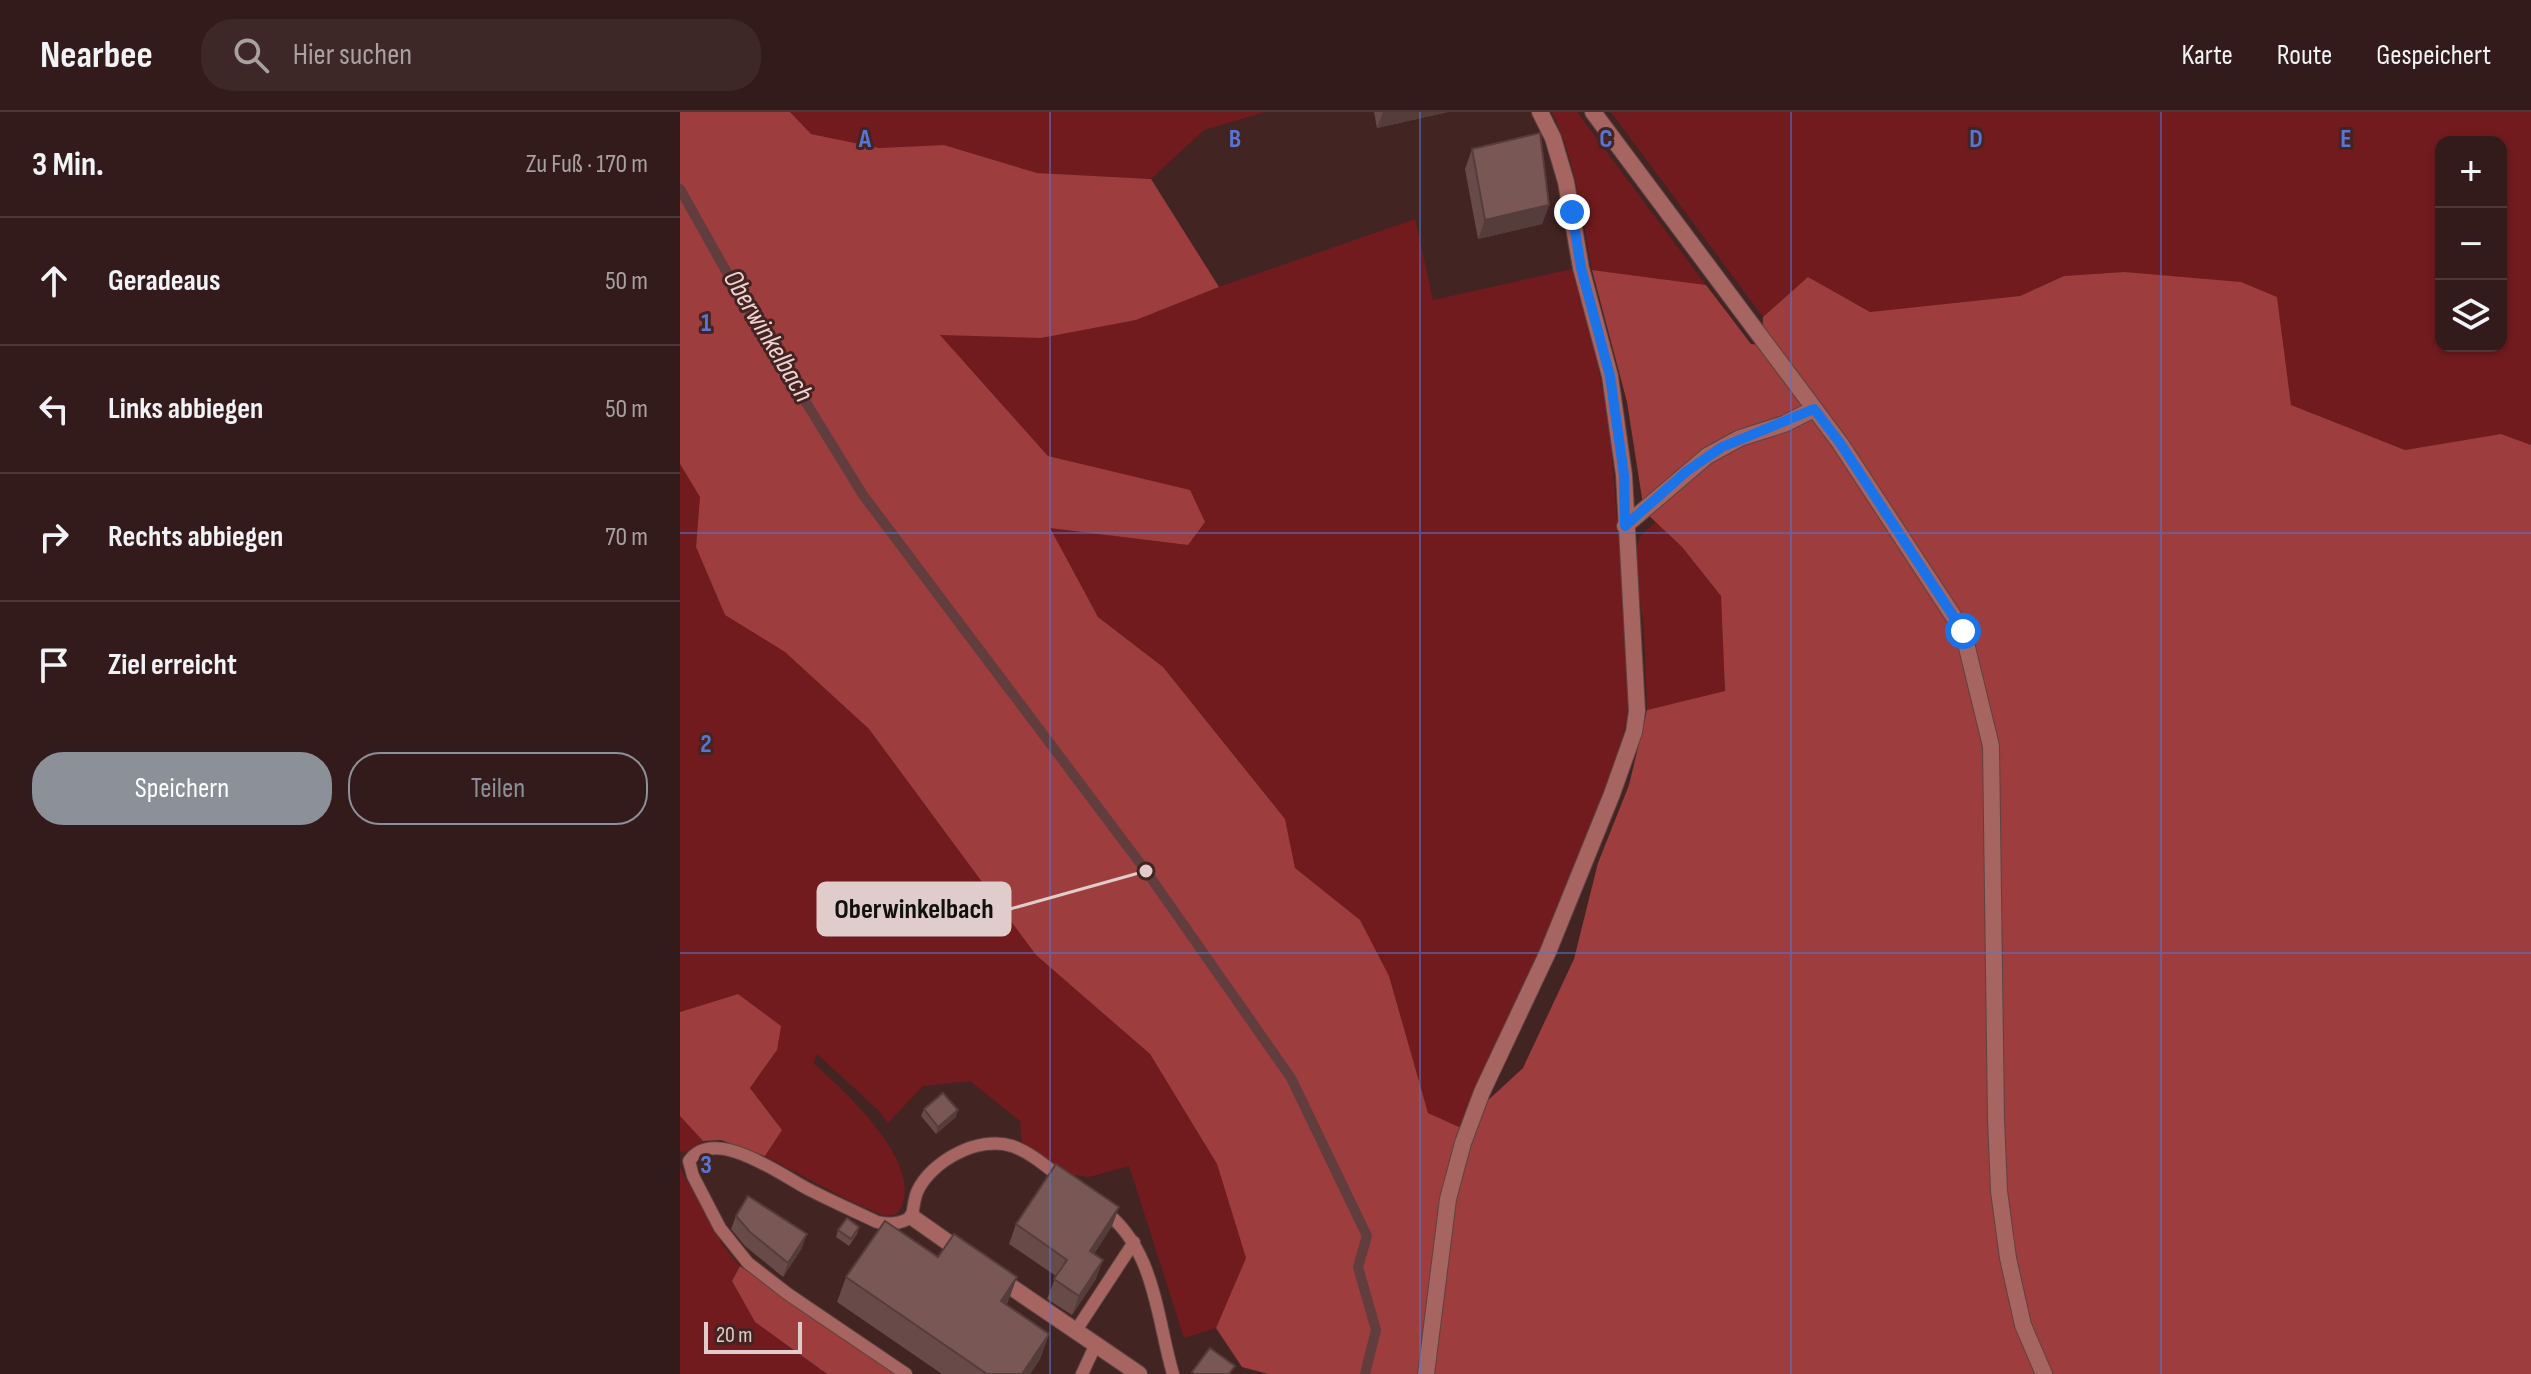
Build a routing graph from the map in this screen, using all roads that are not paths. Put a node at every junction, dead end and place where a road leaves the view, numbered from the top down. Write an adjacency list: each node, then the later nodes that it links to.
1 (1540, 112): 4 (street)
2 (1593, 112): 3 (street)
3 (1814, 409): 4 (street); 16 (street)
4 (1625, 526): 15 (street)
5 (1079, 1192): 7 (lane)
6 (1091, 1201): 8 (lane)
7 (912, 1217): 9 (street); 11 (lane)
8 (1134, 1242): 9 (lane); 14 (lane)
9 (1075, 1332): 10 (street)
10 (1095, 1346): 12 (lane); 13 (street)
11 (906, 1374)
12 (1082, 1374)
13 (1139, 1374)
14 (1173, 1374)
15 (1426, 1374)
16 (2044, 1374)

